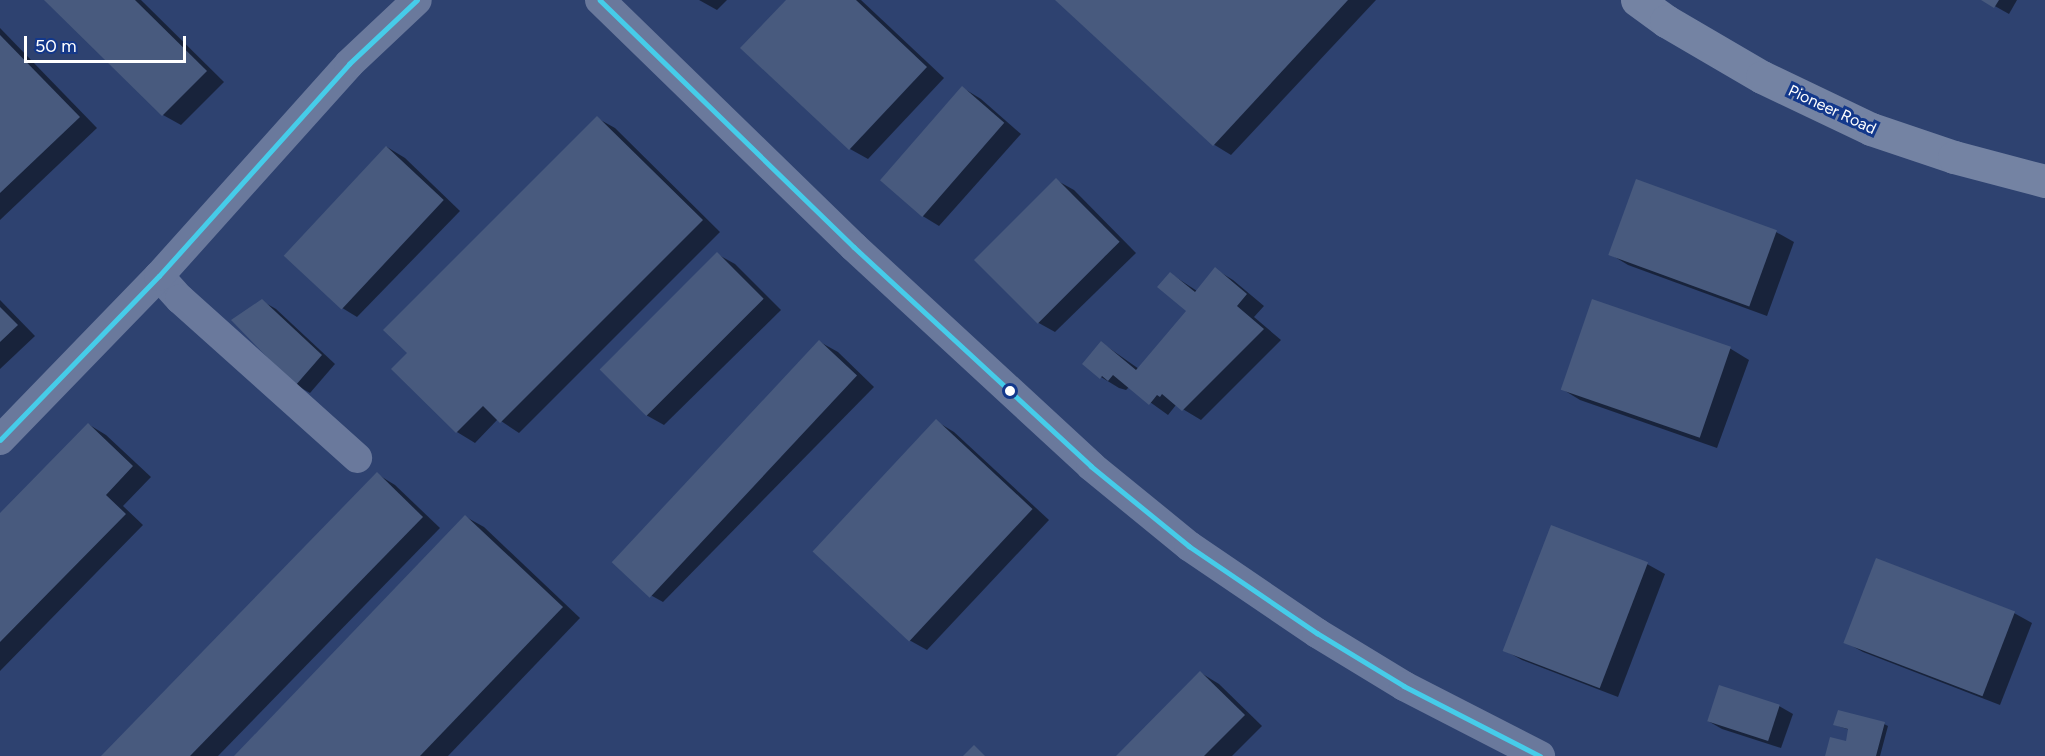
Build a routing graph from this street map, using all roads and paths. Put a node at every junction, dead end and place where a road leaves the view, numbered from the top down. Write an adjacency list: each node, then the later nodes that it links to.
1 (417, 0): 5 (street)
2 (600, 0): 8 (street)
3 (1637, 0): 4 (main road, Pioneer Road)
4 (2045, 181)
5 (159, 276): 6 (street); 7 (street)
6 (0, 440)
7 (357, 458)
8 (1540, 756)

